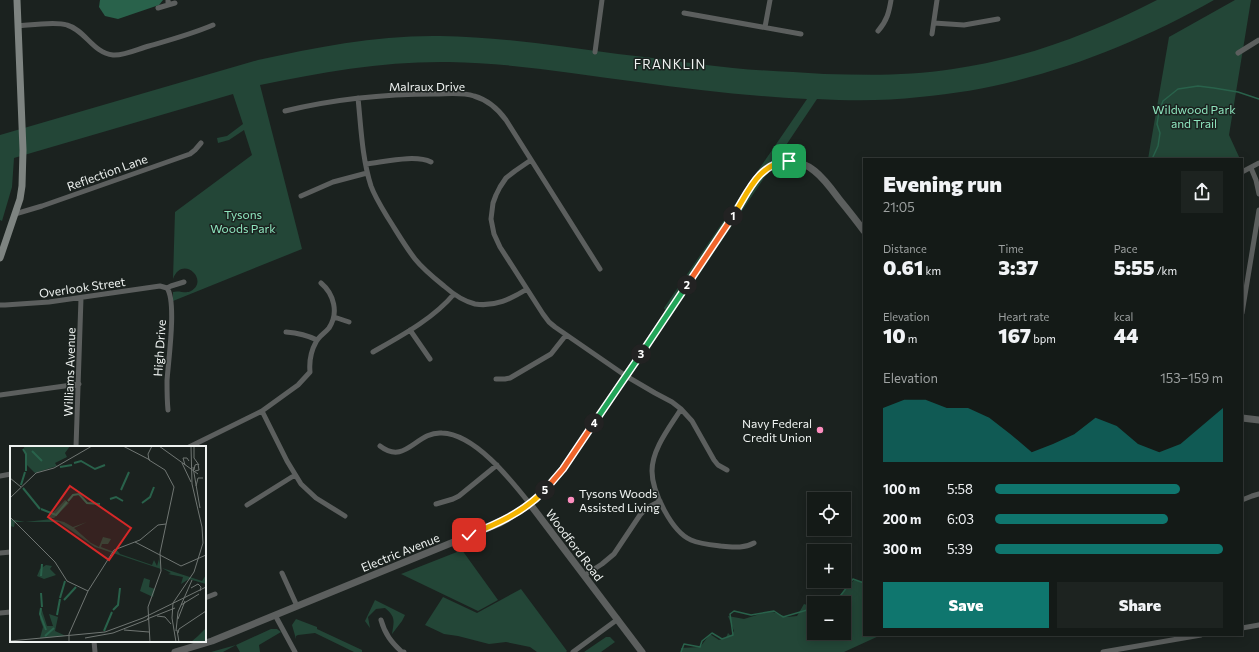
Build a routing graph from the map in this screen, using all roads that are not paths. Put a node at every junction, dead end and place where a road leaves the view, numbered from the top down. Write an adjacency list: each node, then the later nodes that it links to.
1 (17, 0): 13 (main road)
2 (602, 0): 19 (street)
3 (770, 0): 14 (street)
4 (891, 0): 15 (street)
5 (937, 0): 11 (street)
6 (168, 2): 7 (street); 8 (street)
7 (175, 3)
8 (158, 8)
9 (684, 13): 14 (street)
10 (998, 19): 11 (street)
11 (934, 23): 17 (street)
12 (213, 25): 13 (street)
13 (18, 26): 34 (main road)
14 (765, 27): 16 (street)
15 (878, 31)
16 (801, 34)
17 (932, 34)
18 (1259, 40): 20 (street)
19 (594, 52)
20 (1238, 53)
21 (358, 98): 22 (street, Malraux Drive); 24 (street, Malraux Drive); 27 (street)
22 (286, 111)
23 (201, 143): 34 (street, Reflection Lane)
24 (531, 160): 37 (street, Malraux Drive); 41 (street)
25 (431, 162): 27 (street)
26 (1259, 163): 28 (street)
27 (366, 164): 30 (street)
28 (1251, 168): 29 (street); 31 (street)
29 (1243, 172)
30 (367, 173): 32 (street); 42 (street)
31 (1259, 194)
32 (301, 196)
33 (1259, 210): 45 (street)
34 (15, 214): 36 (main road)
35 (863, 230): 54 (street, Electric Avenue)
36 (0, 258)
37 (600, 269)
38 (184, 282): 40 (street, Overlook Street)
39 (321, 283): 46 (street)
40 (167, 288): 43 (street, Overlook Street); 59 (street, High Drive)
41 (527, 289): 42 (street); 50 (street)
42 (454, 294): 48 (street)
43 (81, 298): 44 (street, Overlook Street); 56 (street, Williams Avenue)
44 (0, 305)
45 (1243, 307)
46 (334, 317): 47 (street); 51 (street)
47 (349, 322)
48 (410, 330): 52 (street); 53 (street)
49 (286, 332): 51 (street)
50 (566, 335): 54 (street); 55 (street)
51 (317, 340): 60 (street)
52 (373, 352)
53 (430, 359)
54 (626, 376): 58 (street); 75 (street, Electric Avenue)
55 (496, 379)
56 (79, 384): 57 (street); 63 (street, Williams Avenue)
57 (0, 395)
58 (681, 408): 67 (street); 73 (street)
59 (168, 410)
60 (262, 411): 64 (street); 69 (street)
61 (1243, 418): 62 (street)
62 (1259, 420)
63 (76, 446)
64 (192, 446)
65 (380, 446): 66 (street, Woodford Road)
66 (497, 465): 74 (street); 75 (street, Woodford Road)
67 (727, 470)
68 (10, 474): 70 (street)
69 (295, 475): 76 (street); 77 (street)
70 (0, 476)
71 (1259, 494): 72 (street)
72 (1243, 500)
73 (660, 501): 78 (street); 82 (street)
74 (436, 504)
75 (530, 504): 82 (street, Woodford Road); 85 (street, Electric Avenue)
76 (247, 505)
77 (345, 516)
78 (754, 543)
79 (10, 552): 80 (street)
80 (0, 553)
81 (282, 573): 85 (street)
82 (585, 575): 89 (street, Woodford Road)
83 (215, 594): 84 (street)
84 (206, 598)
85 (297, 606): 88 (street, Electric Avenue)
86 (10, 612): 87 (street)
87 (0, 613)
88 (275, 615): 96 (street, Electric Avenue); 97 (street)
89 (618, 619): 99 (street); 100 (street, Woodford Road)
90 (381, 620): 98 (street)
91 (1259, 624): 92 (street)
92 (1243, 628)
93 (1195, 636): 101 (street)
94 (94, 642): 95 (street)
95 (95, 652)
96 (175, 652)
97 (295, 652)
98 (402, 652)
99 (572, 652)
100 (642, 652)
101 (1103, 652)

